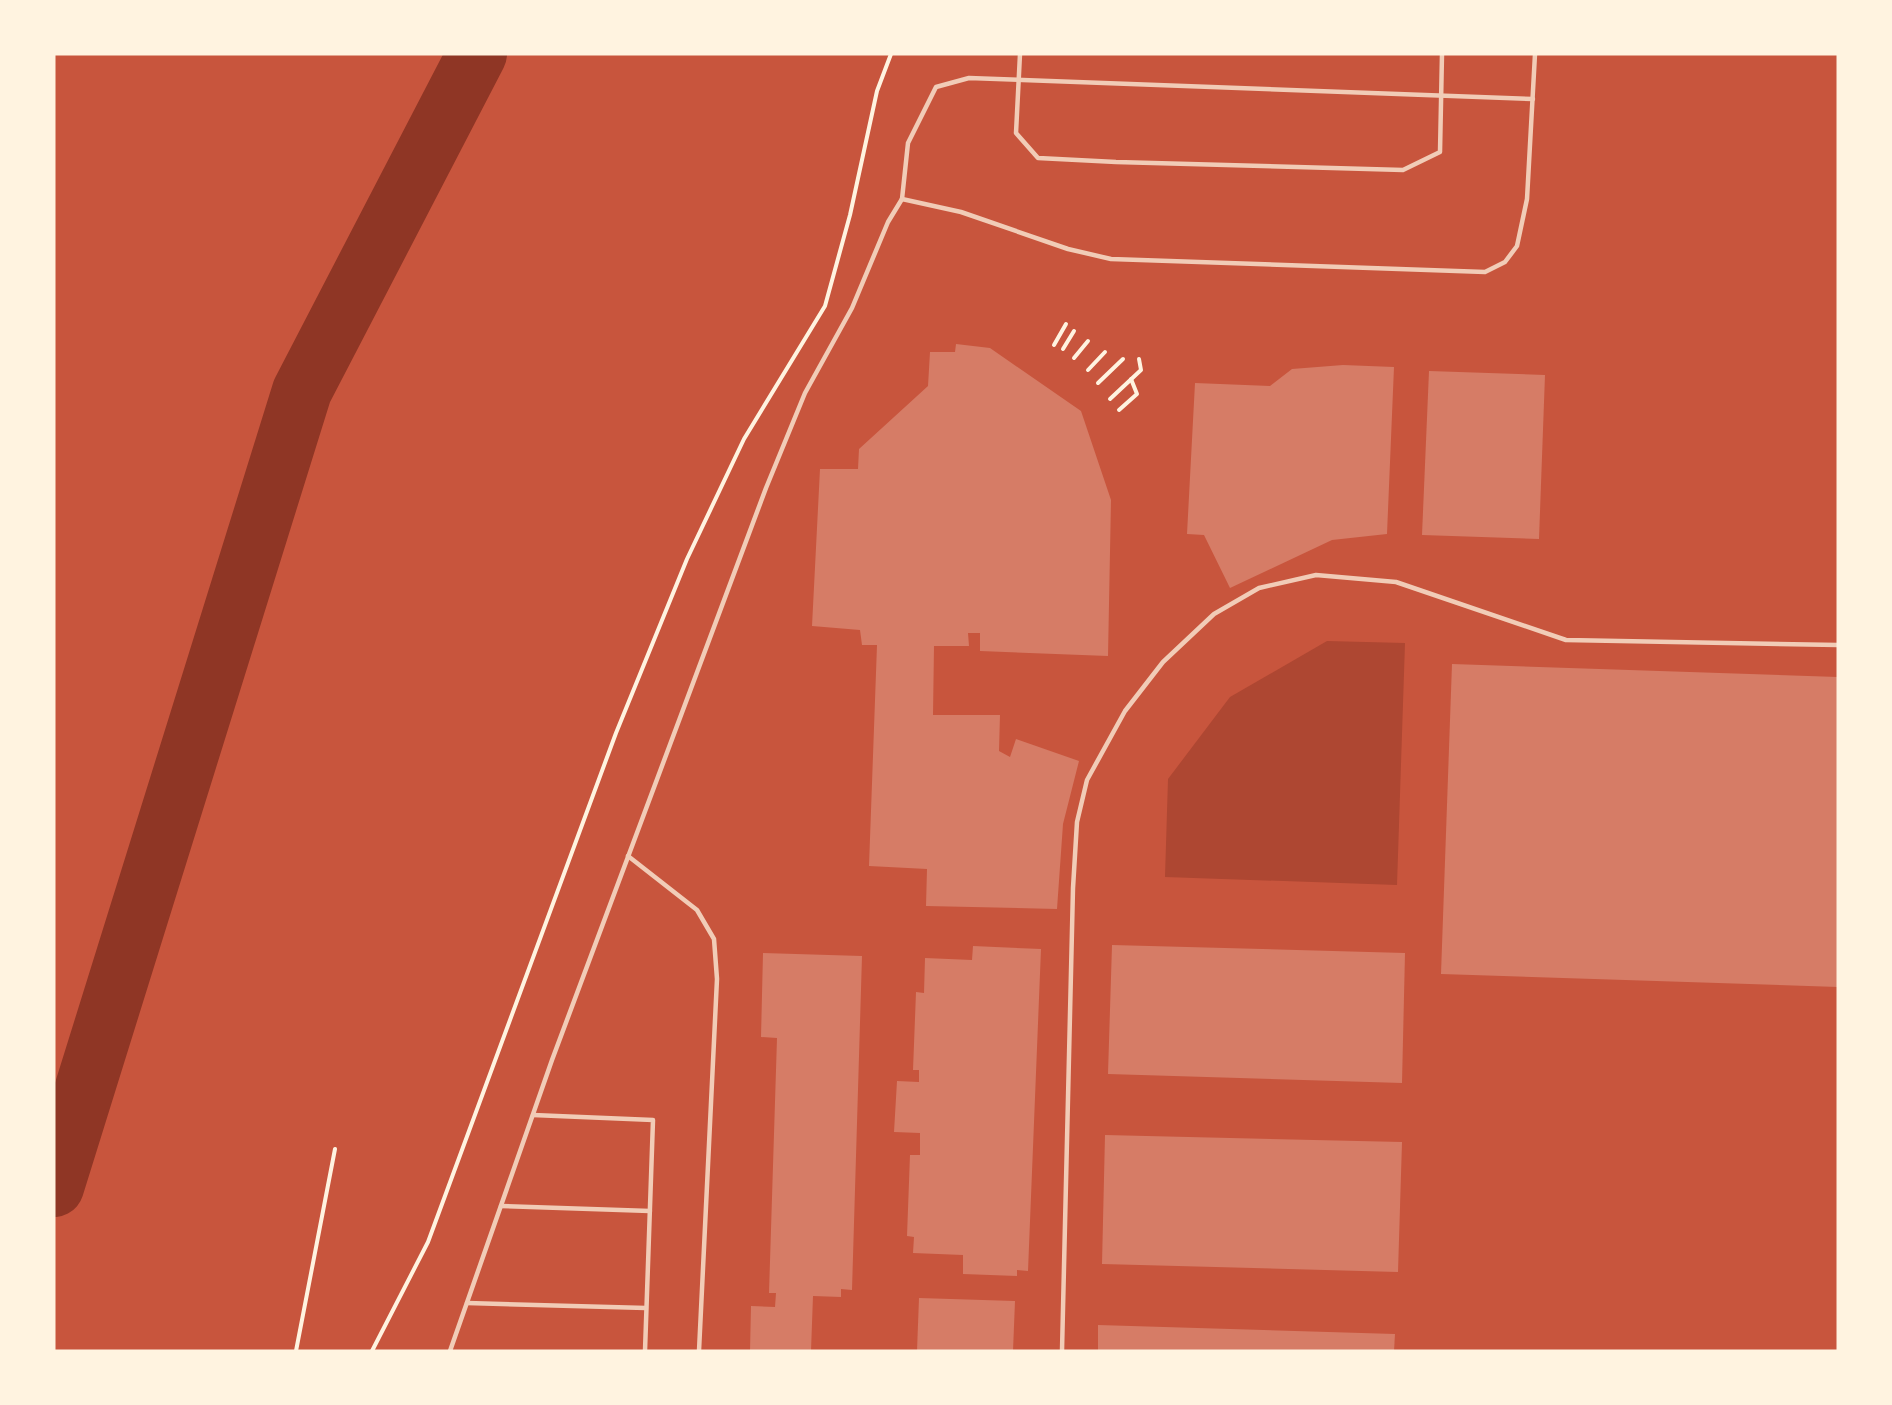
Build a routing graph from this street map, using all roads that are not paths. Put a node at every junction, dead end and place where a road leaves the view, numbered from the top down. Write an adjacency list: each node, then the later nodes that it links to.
1 (1020, 54): 4 (lane)
2 (1442, 54): 5 (lane)
3 (1535, 54): 6 (lane)
4 (1019, 80): 5 (lane); 5 (lane); 7 (lane)
5 (1441, 96): 6 (lane)
6 (1533, 99): 7 (lane)
7 (902, 199): 9 (lane)
8 (1838, 645): 18 (lane)
9 (628, 856): 10 (lane); 17 (lane)
10 (533, 1115): 11 (lane); 12 (lane)
11 (501, 1206): 12 (lane); 13 (lane)
12 (650, 1211): 14 (lane)
13 (467, 1303): 14 (lane); 15 (lane)
14 (646, 1308): 16 (lane)
15 (450, 1351)
16 (645, 1351)
17 (699, 1351)
18 (1062, 1351)

